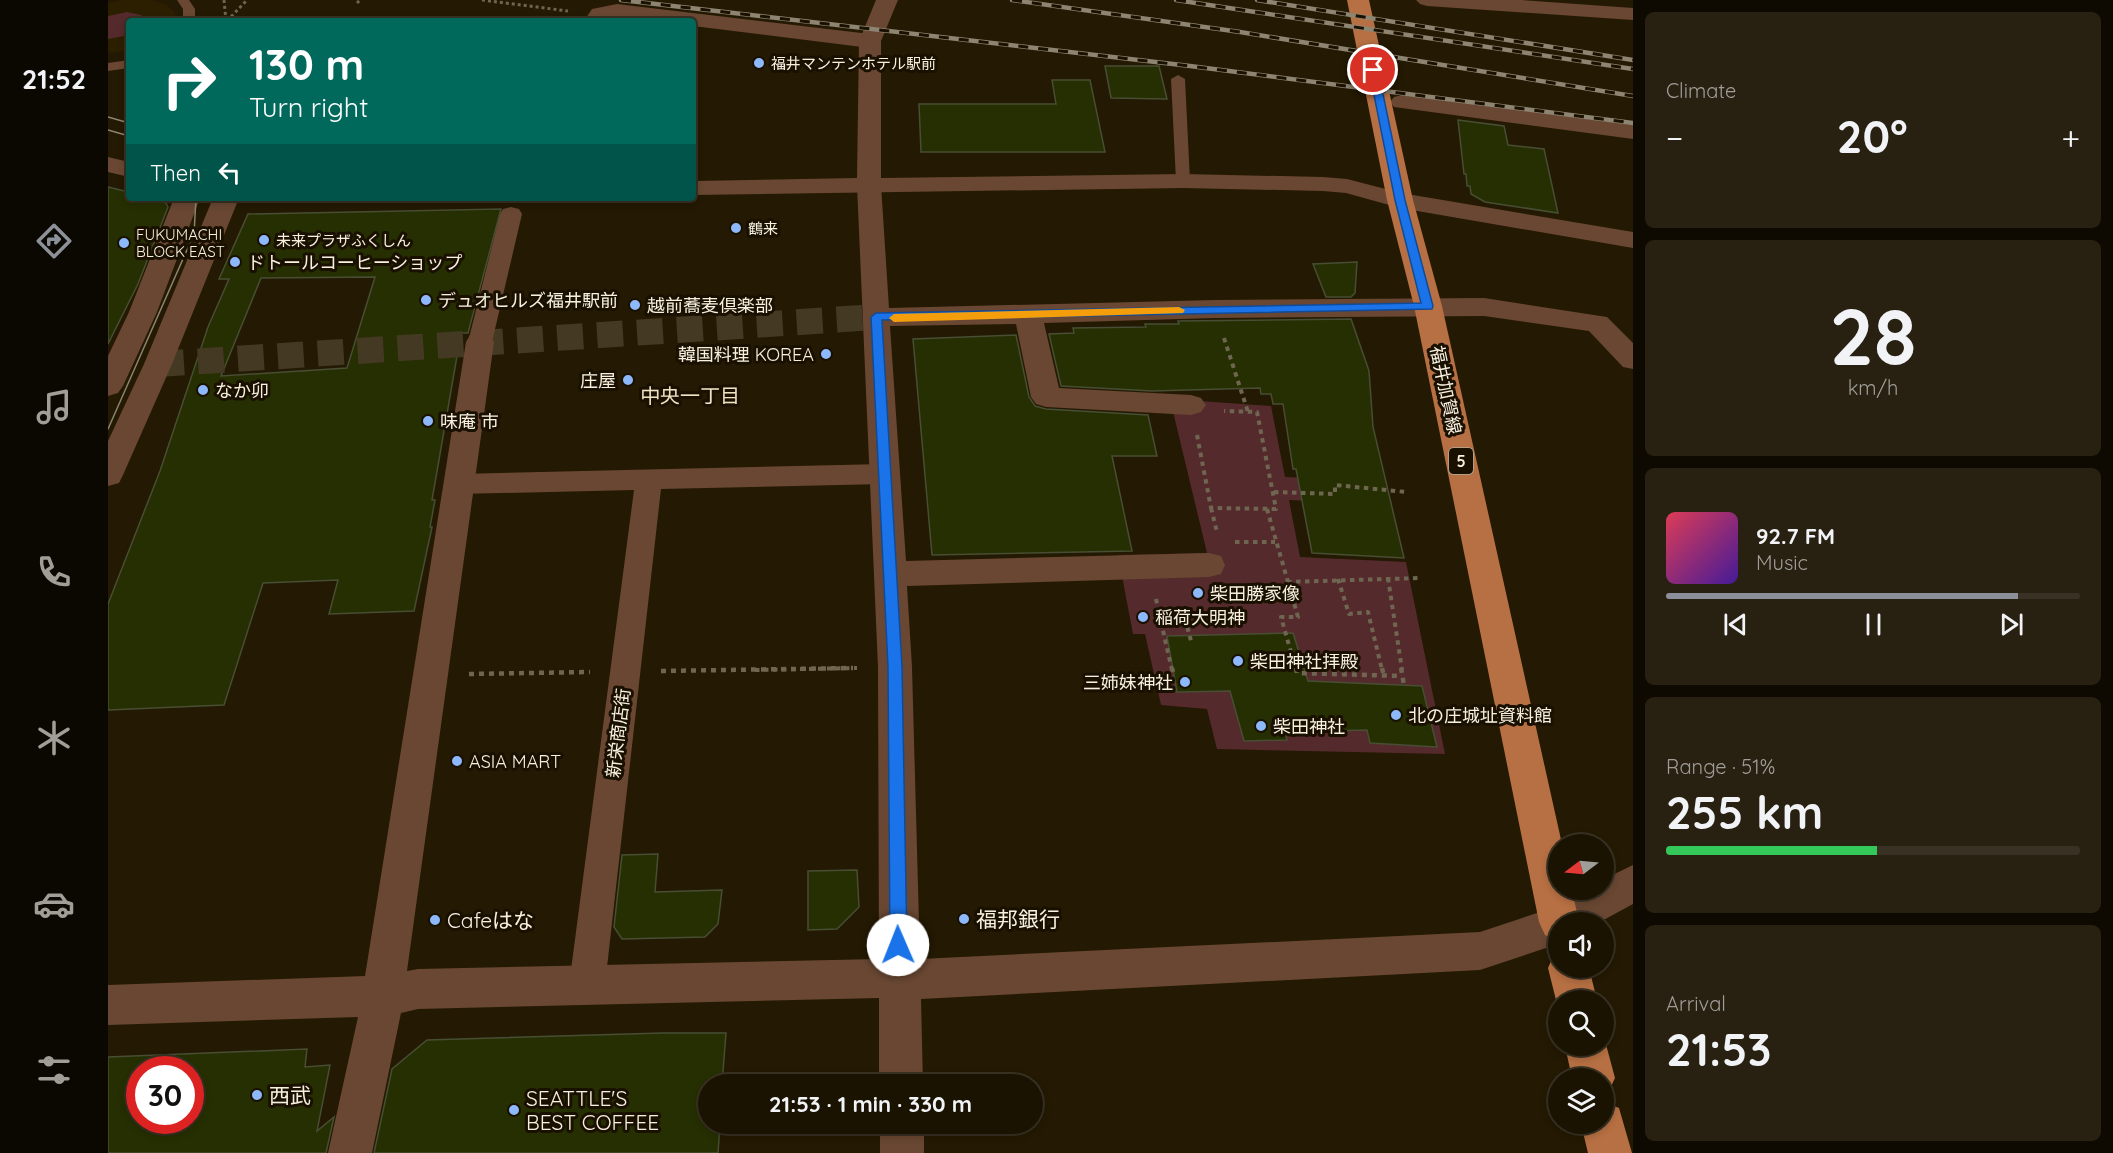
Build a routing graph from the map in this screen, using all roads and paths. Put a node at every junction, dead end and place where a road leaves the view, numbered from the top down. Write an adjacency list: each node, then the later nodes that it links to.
1 (183, 0): 13 (lane)
2 (224, 0): 14 (path)
3 (247, 0): 15 (path)
4 (360, 0): 9 (path)
5 (482, 0): 11 (path)
6 (887, 0): 19 (street)
7 (1358, 0): 30 (main road, 福井加賀線 / 5)
8 (1426, 0): 10 (street)
9 (357, 3)
10 (1597, 6): 12 (street)
11 (572, 11)
12 (1633, 14)
13 (189, 18)
14 (226, 18)
15 (229, 18)
16 (597, 18): 17 (street)
17 (682, 18)
18 (696, 20): 19 (street)
19 (870, 41): 28 (street)
20 (126, 64): 21 (lane)
21 (108, 67)
22 (1178, 79): 27 (lane)
23 (1402, 102): 24 (street)
24 (1633, 132)
25 (108, 164): 26 (street)
26 (126, 169)
27 (1183, 181): 28 (street); 30 (street)
28 (869, 185): 29 (street); 38 (street)
29 (696, 188)
30 (1400, 200): 34 (street); 35 (main road, 福井加賀線 / 5)
31 (186, 201): 41 (street)
32 (225, 201): 45 (street)
33 (511, 214): 39 (street)
34 (1633, 240)
35 (1428, 306): 36 (street); 40 (street); 66 (main road, 福井加賀線 / 5)
36 (1215, 309): 37 (street); 43 (path)
37 (1028, 315): 38 (street); 42 (street)
38 (876, 317): 44 (street)
39 (480, 342): 47 (street)
40 (1633, 360)
41 (108, 386)
42 (1192, 408): 43 (path); 50 (path)
43 (1248, 411): 48 (path)
44 (884, 474): 46 (street); 54 (street)
45 (108, 475)
46 (649, 480): 47 (street); 70 (street, 新栄商店街)
47 (459, 484): 71 (street)
48 (1274, 492): 49 (path); 51 (path)
49 (1406, 492)
50 (1211, 508): 51 (path); 52 (path)
51 (1267, 509): 58 (path)
52 (1214, 553): 53 (street)
53 (1135, 566): 54 (street); 59 (path)
54 (891, 574): 69 (street)
55 (1388, 578): 56 (path); 57 (path); 62 (path)
56 (1421, 578)
57 (1338, 579): 58 (path); 63 (path)
58 (1287, 582): 63 (path)
59 (1161, 622): 60 (path); 61 (path)
60 (1191, 641)
61 (1173, 672)
62 (1402, 676): 63 (path); 64 (path)
63 (1384, 677)
64 (1404, 685)
65 (1633, 883): 67 (street)
66 (1558, 912)
67 (1580, 912)
68 (1548, 927): 69 (street)
69 (900, 978): 70 (street); 73 (street)
70 (587, 985): 71 (street)
71 (383, 996): 72 (street); 76 (street)
72 (108, 1005)
73 (902, 1074)
74 (902, 1134): 77 (street)
75 (1605, 1134): 78 (main road)
76 (350, 1153)
77 (902, 1153)
78 (1610, 1153)

